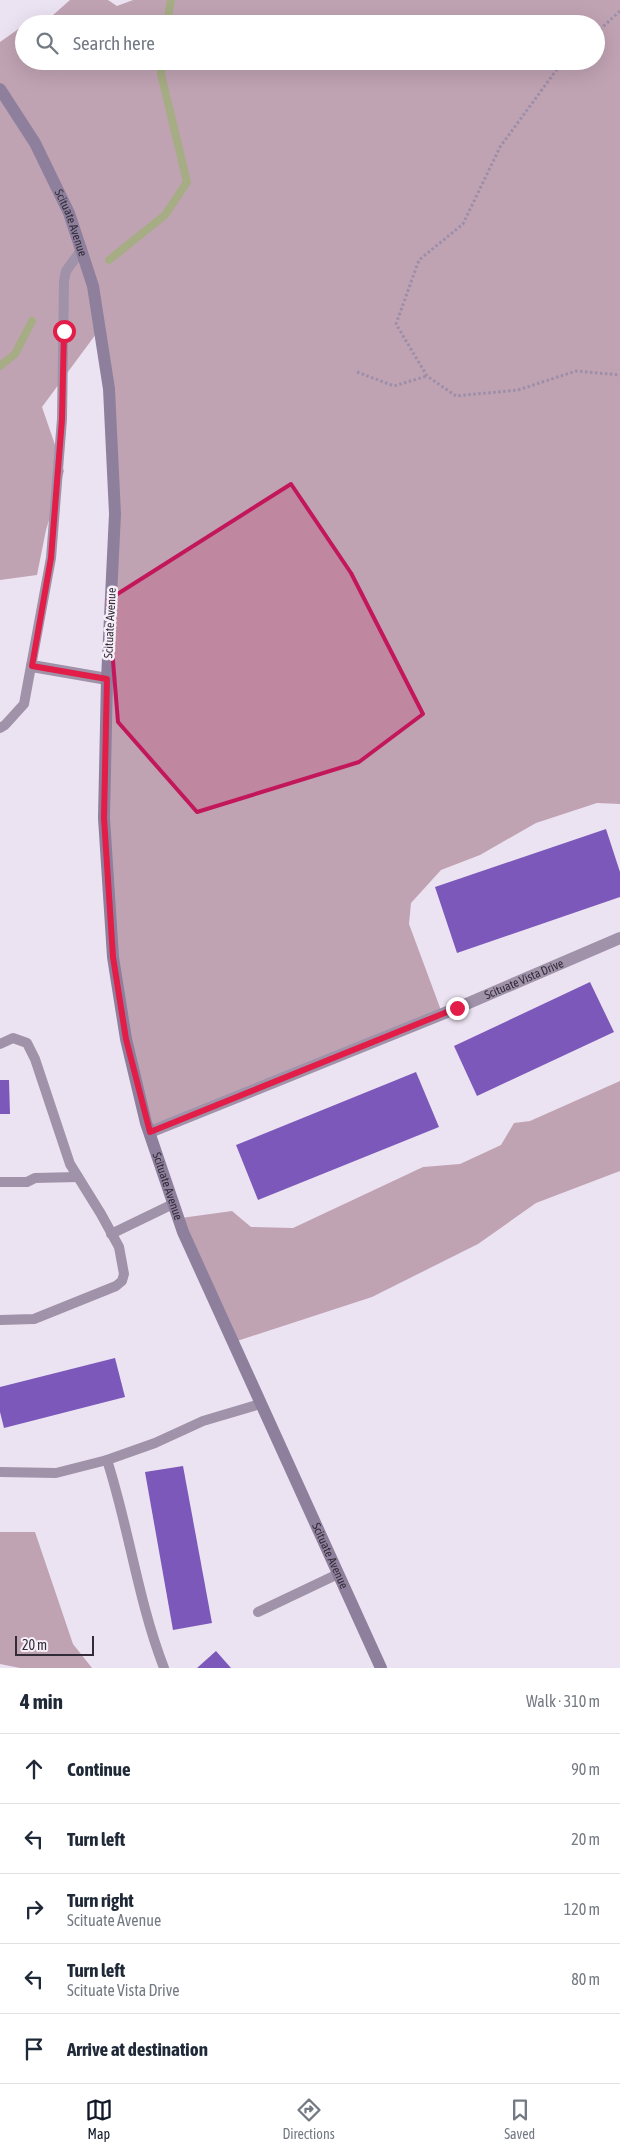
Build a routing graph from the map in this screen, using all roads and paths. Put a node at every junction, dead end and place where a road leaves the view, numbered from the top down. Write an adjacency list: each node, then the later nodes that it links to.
1 (620, 11): 2 (path)
2 (605, 25)
3 (557, 70): 7 (path)
4 (0, 89): 5 (main road, Scituate Avenue)
5 (82, 249): 9 (lane); 10 (main road, Scituate Avenue)
6 (357, 372): 7 (path)
7 (427, 376): 8 (path)
8 (620, 376)
9 (32, 666): 10 (street); 11 (lane)
10 (107, 679): 14 (main road, Scituate Avenue)
11 (0, 728)
12 (620, 938): 14 (street, Scituate Vista Drive)
13 (0, 1044): 15 (lane)
14 (150, 1132): 17 (main road, Scituate Avenue)
15 (78, 1177): 16 (lane); 18 (lane)
16 (0, 1182)
17 (173, 1204): 18 (lane); 20 (main road, Scituate Avenue)
18 (112, 1234): 19 (lane)
19 (0, 1320)
20 (260, 1404): 21 (lane); 23 (main road, Scituate Avenue)
21 (107, 1460): 22 (lane); 25 (lane)
22 (0, 1472)
23 (338, 1574): 24 (lane); 26 (main road, Scituate Avenue)
24 (258, 1612)
25 (164, 1668)
26 (381, 1668)

